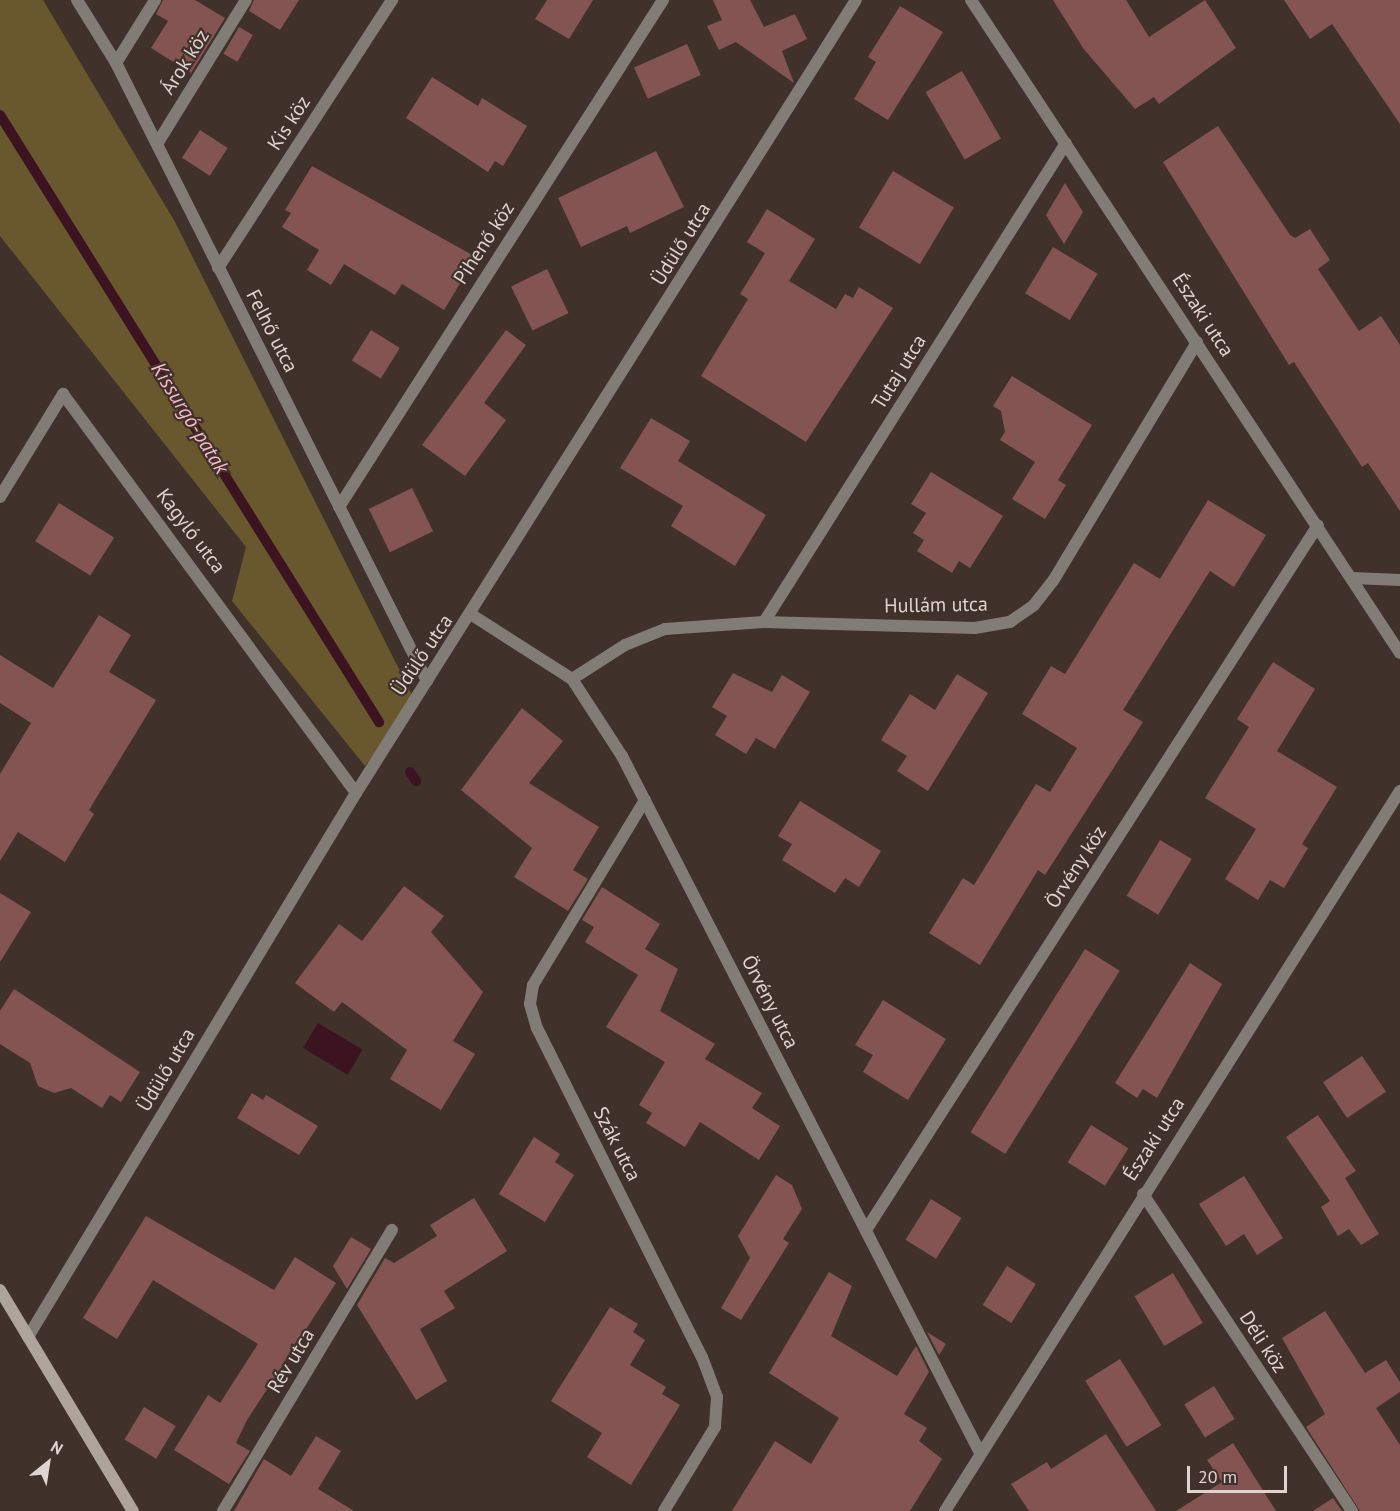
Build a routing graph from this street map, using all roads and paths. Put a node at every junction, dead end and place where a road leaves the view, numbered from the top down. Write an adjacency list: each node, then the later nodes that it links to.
1 (77, 0): 8 (street, Felhő utca)
2 (155, 0): 8 (street)
3 (246, 0): 10 (street, Árok köz)
4 (392, 0): 11 (street, Kis köz)
5 (663, 0): 14 (street, Pihenő köz)
6 (856, 0): 18 (street, Üdülő utca)
7 (971, 0): 9 (street, Északi utca)
8 (116, 63): 10 (street, Felhő utca)
9 (1066, 143): 12 (street, Északi utca); 19 (street, Tutaj utca)
10 (157, 144): 11 (street, Felhő utca)
11 (219, 268): 14 (street, Felhő utca)
12 (1197, 342): 15 (street, Északi utca); 19 (street, Hullám utca)
13 (0, 497): 24 (street, Kagyló utca)
14 (339, 507): 22 (street, Felhő utca)
15 (1318, 525): 16 (street, Északi utca); 28 (street, Örvény köz)
16 (1353, 578): 17 (street); 20 (street, Északi utca)
17 (1400, 580)
18 (472, 615): 21 (street, Örvény utca); 22 (street, Üdülő utca)
19 (764, 622): 21 (street, Hullám utca)
20 (1400, 653)
21 (572, 679): 25 (street, Örvény utca)
22 (427, 681): 24 (street, Üdülő utca)
23 (1400, 790): 26 (street, Északi utca)
24 (356, 793): 30 (street, Üdülő utca)
25 (645, 800): 28 (street, Örvény utca); 34 (street, Szák utca)
26 (1143, 1194): 31 (street, Északi utca); 36 (street, Déli köz)
27 (393, 1230): 33 (street, Rév utca)
28 (866, 1230): 31 (street, Örvény utca)
29 (0, 1290): 30 (street)
30 (28, 1337): 32 (street)
31 (980, 1453): 35 (street, Északi utca)
32 (133, 1511)
33 (223, 1511)
34 (664, 1511)
35 (945, 1511)
36 (1352, 1511)

